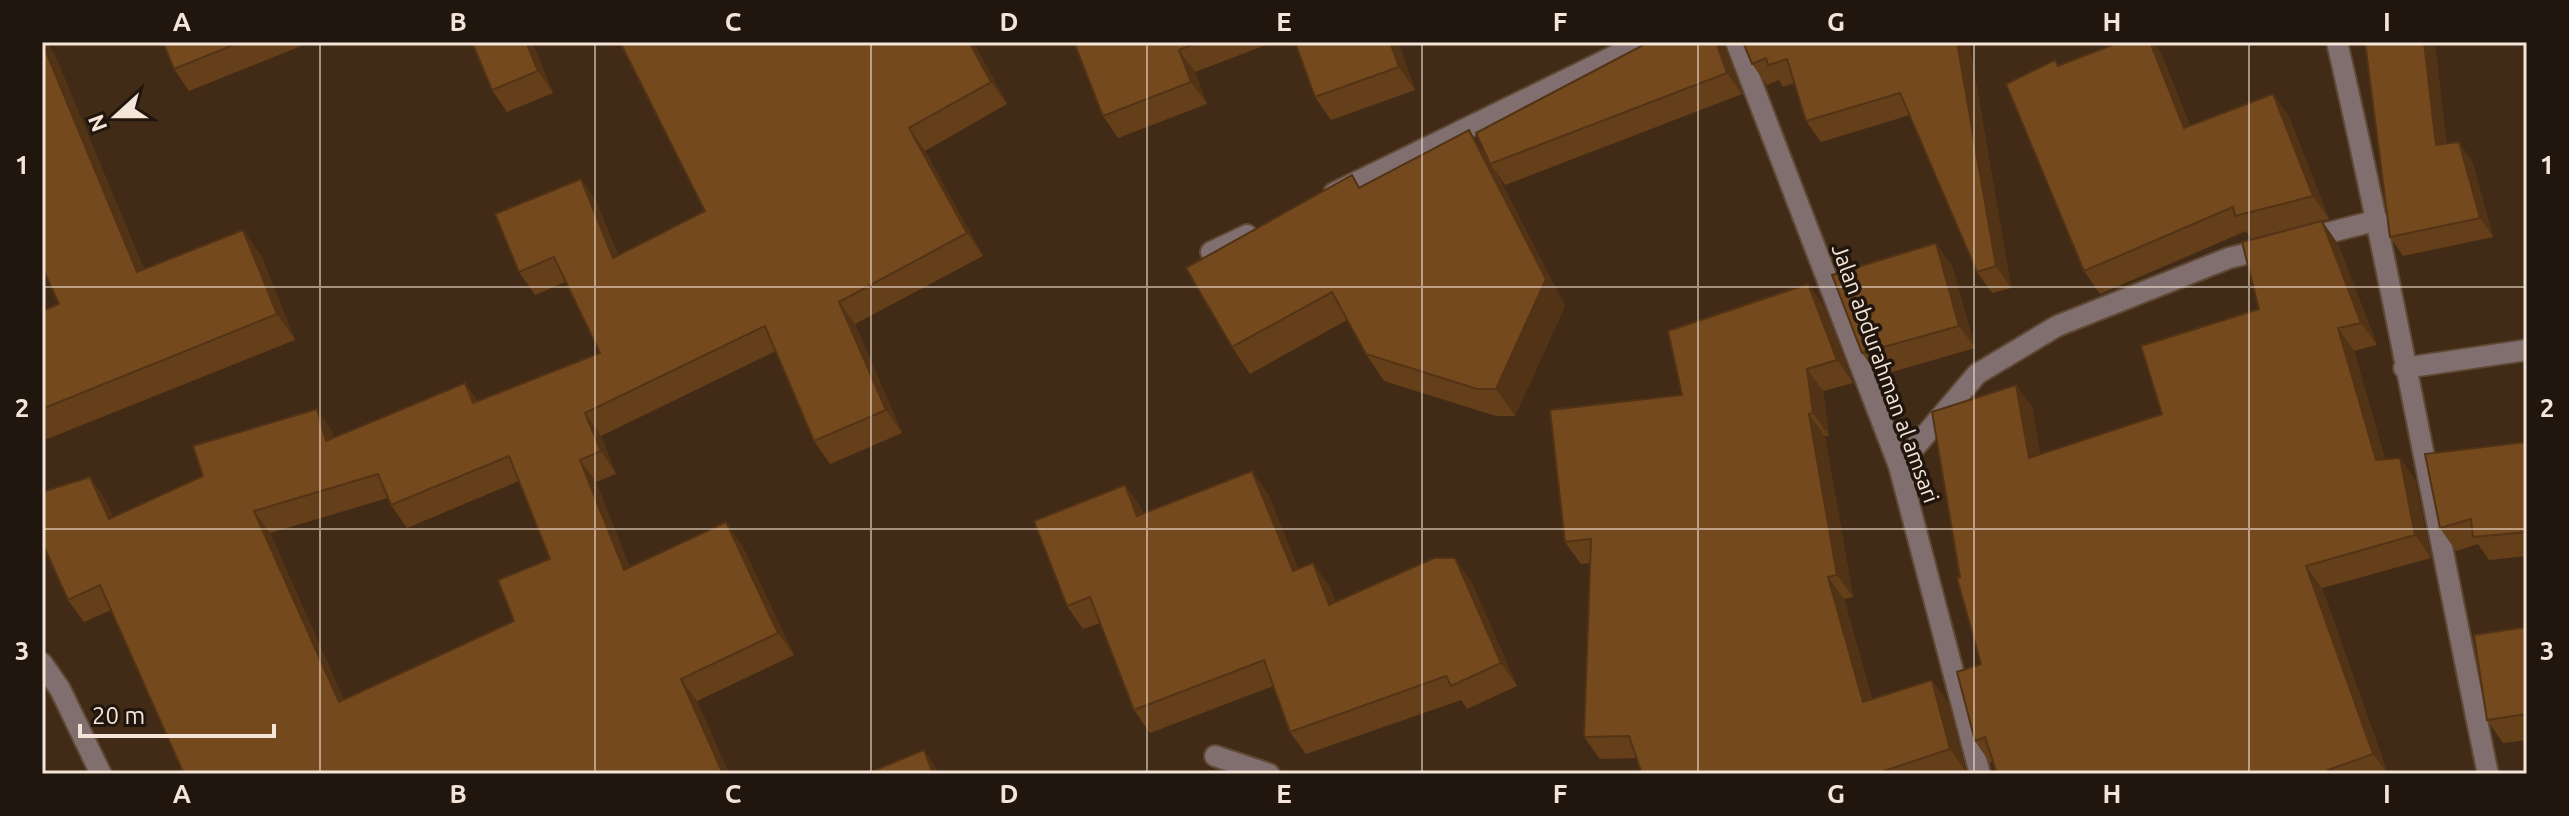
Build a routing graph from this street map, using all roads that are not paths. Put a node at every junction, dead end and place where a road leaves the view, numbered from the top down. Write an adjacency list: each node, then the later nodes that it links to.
1 (1643, 42): 4 (street)
2 (1736, 42): 10 (street, Jalan abdurahman al amsari)
3 (2337, 42): 5 (street)
4 (1309, 205)
5 (2378, 220): 9 (street); 10 (street)
6 (1267, 225): 7 (street)
7 (1211, 252)
8 (2527, 350): 9 (street)
9 (2404, 368): 16 (street)
10 (1899, 466): 15 (street, Jalan abdurahman al amsari)
11 (42, 663): 13 (street)
12 (1215, 756): 14 (street)
13 (101, 774)
14 (1269, 774)
15 (1980, 774)
16 (2488, 774)

